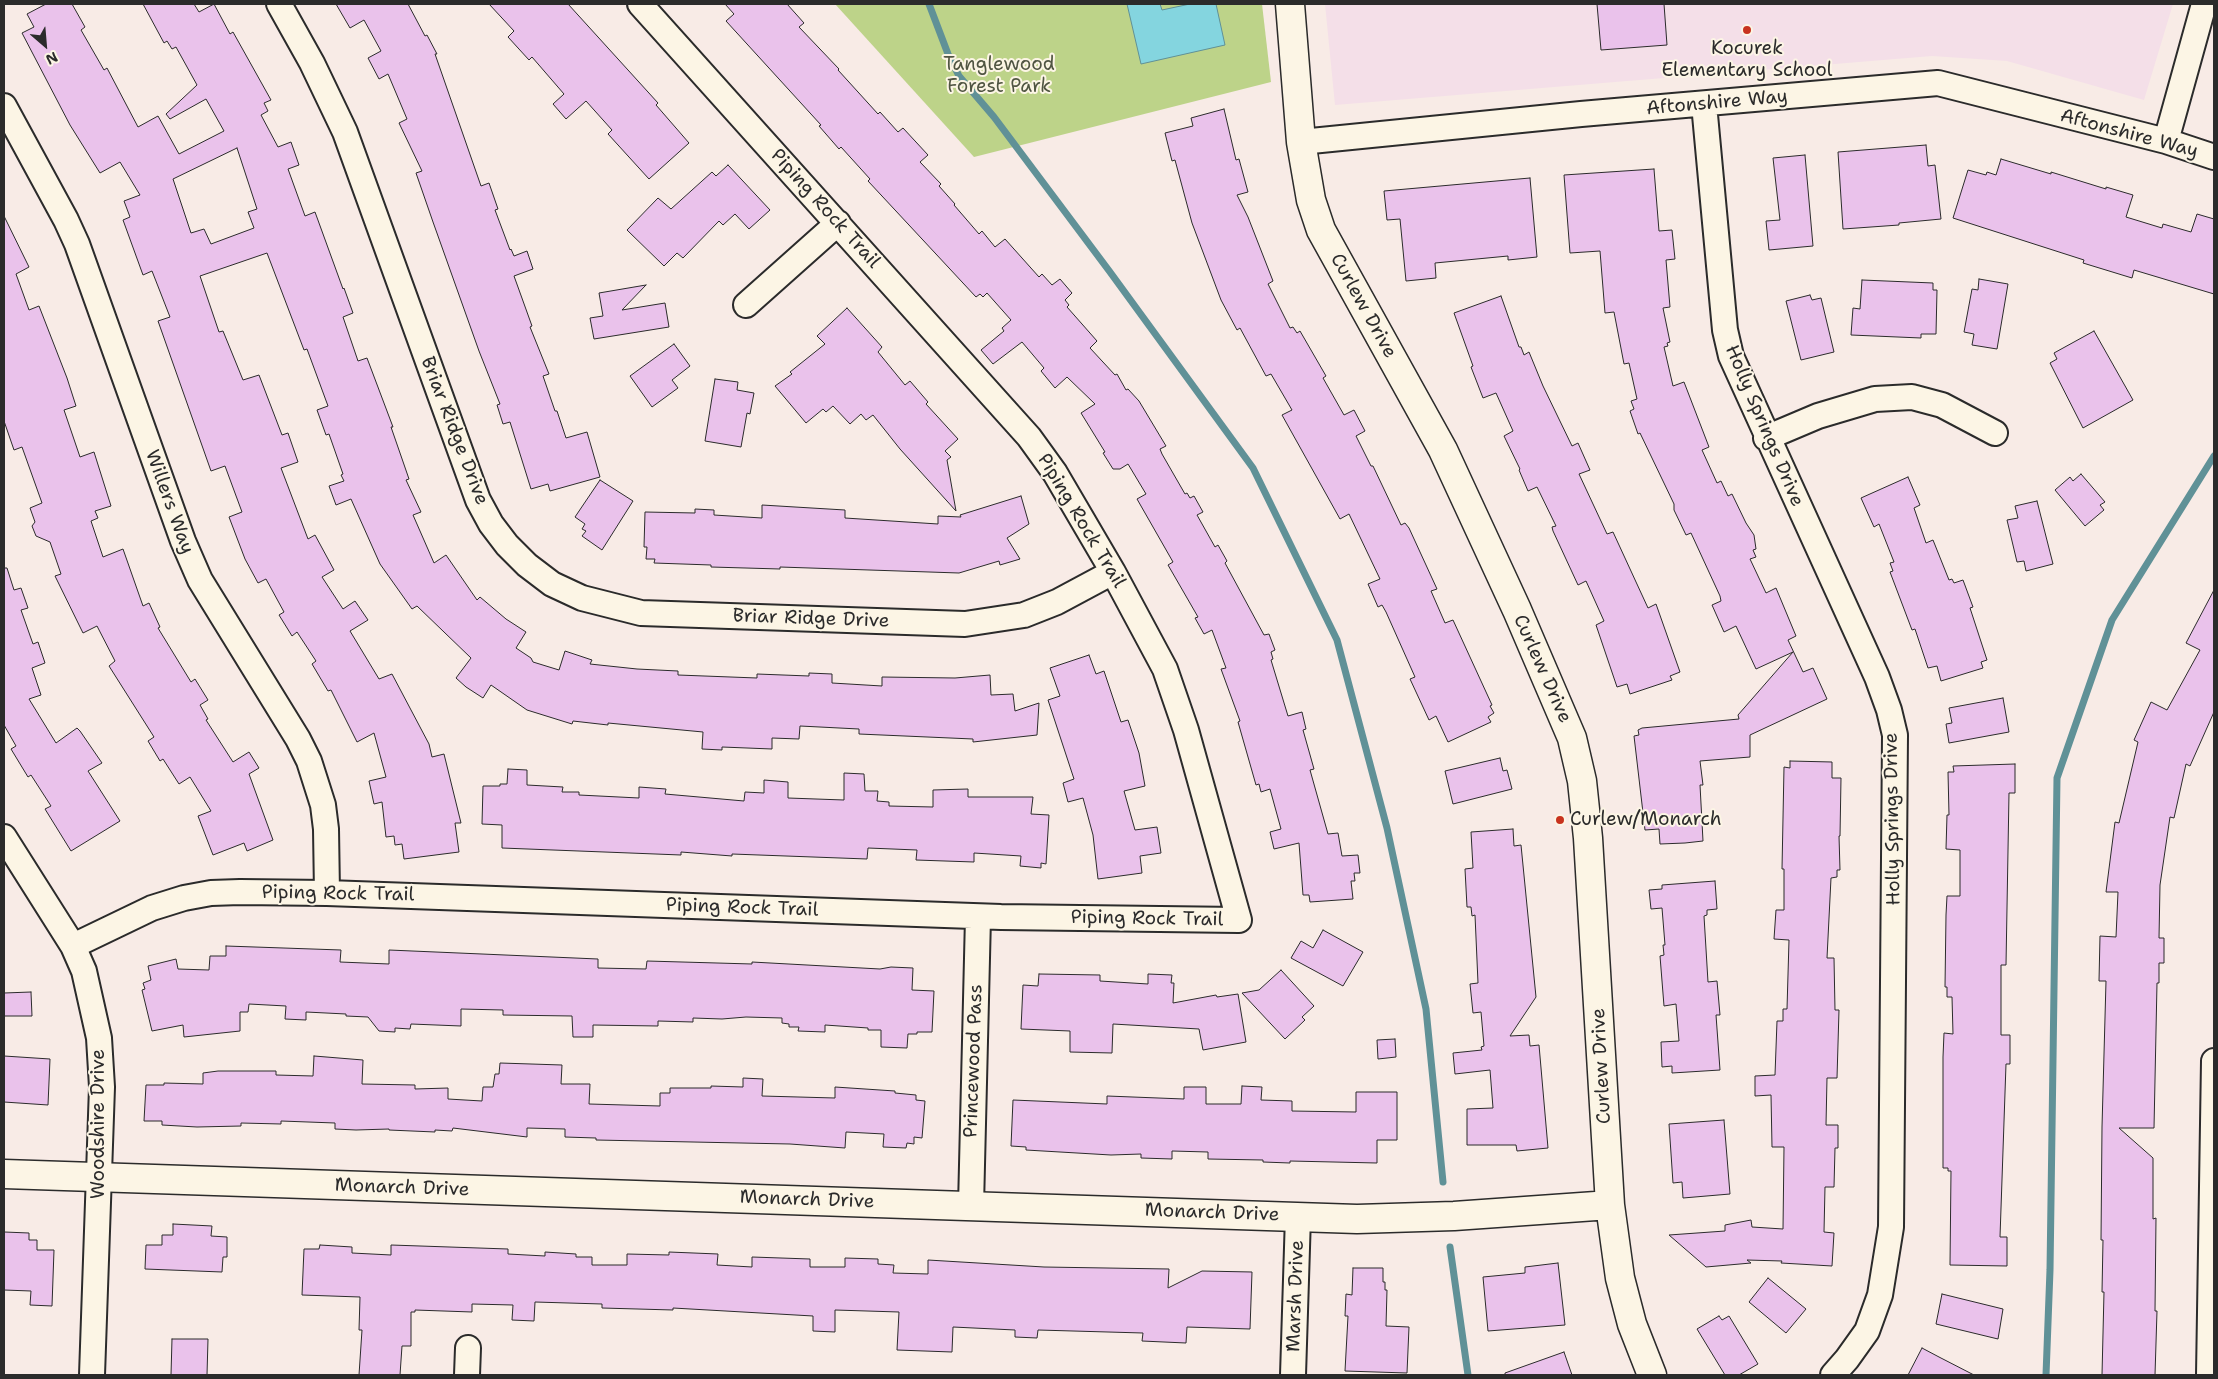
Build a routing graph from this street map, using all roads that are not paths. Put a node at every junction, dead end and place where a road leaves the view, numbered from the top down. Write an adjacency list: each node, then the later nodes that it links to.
1 (279, 4): 14 (street, Briar Ridge Drive)
2 (640, 4): 10 (street, Piping Rock Trail)
3 (1290, 4): 8 (street, Curlew Drive)
4 (2204, 4): 7 (street)
5 (1704, 104): 7 (street, Aftonshire Way); 8 (street, Aftonshire Way); 13 (street, Holly Springs Drive)
6 (4, 106): 16 (street, Willers Way)
7 (2166, 141): 9 (street, Aftonshire Way)
8 (1301, 142): 22 (street, Curlew Drive)
9 (2214, 157)
10 (838, 223): 11 (street); 14 (street, Piping Rock Trail)
11 (746, 305)
12 (1995, 433): 13 (street)
13 (1766, 438): 30 (street, Holly Springs Drive)
14 (1113, 572): 17 (street, Piping Rock Trail)
15 (4, 837): 18 (street, Woodshire Drive)
16 (327, 893): 17 (street, Piping Rock Trail); 18 (street, Piping Rock Trail)
17 (978, 917): 23 (street, Princewood Pass)
18 (73, 946): 21 (street, Woodshire Drive)
19 (2214, 1061): 31 (street)
20 (4, 1174): 21 (street, Monarch Drive)
21 (100, 1179): 23 (street, Monarch Drive); 26 (street, Woodshire Drive)
22 (1610, 1205): 24 (street, Monarch Drive); 29 (street, Curlew Drive)
23 (971, 1206): 24 (street, Monarch Drive)
24 (1298, 1216): 28 (street, Marsh Drive)
25 (468, 1348): 27 (street)
26 (92, 1375)
27 (467, 1375)
28 (1293, 1375)
29 (1652, 1375)
30 (1833, 1375)
31 (2209, 1375)

